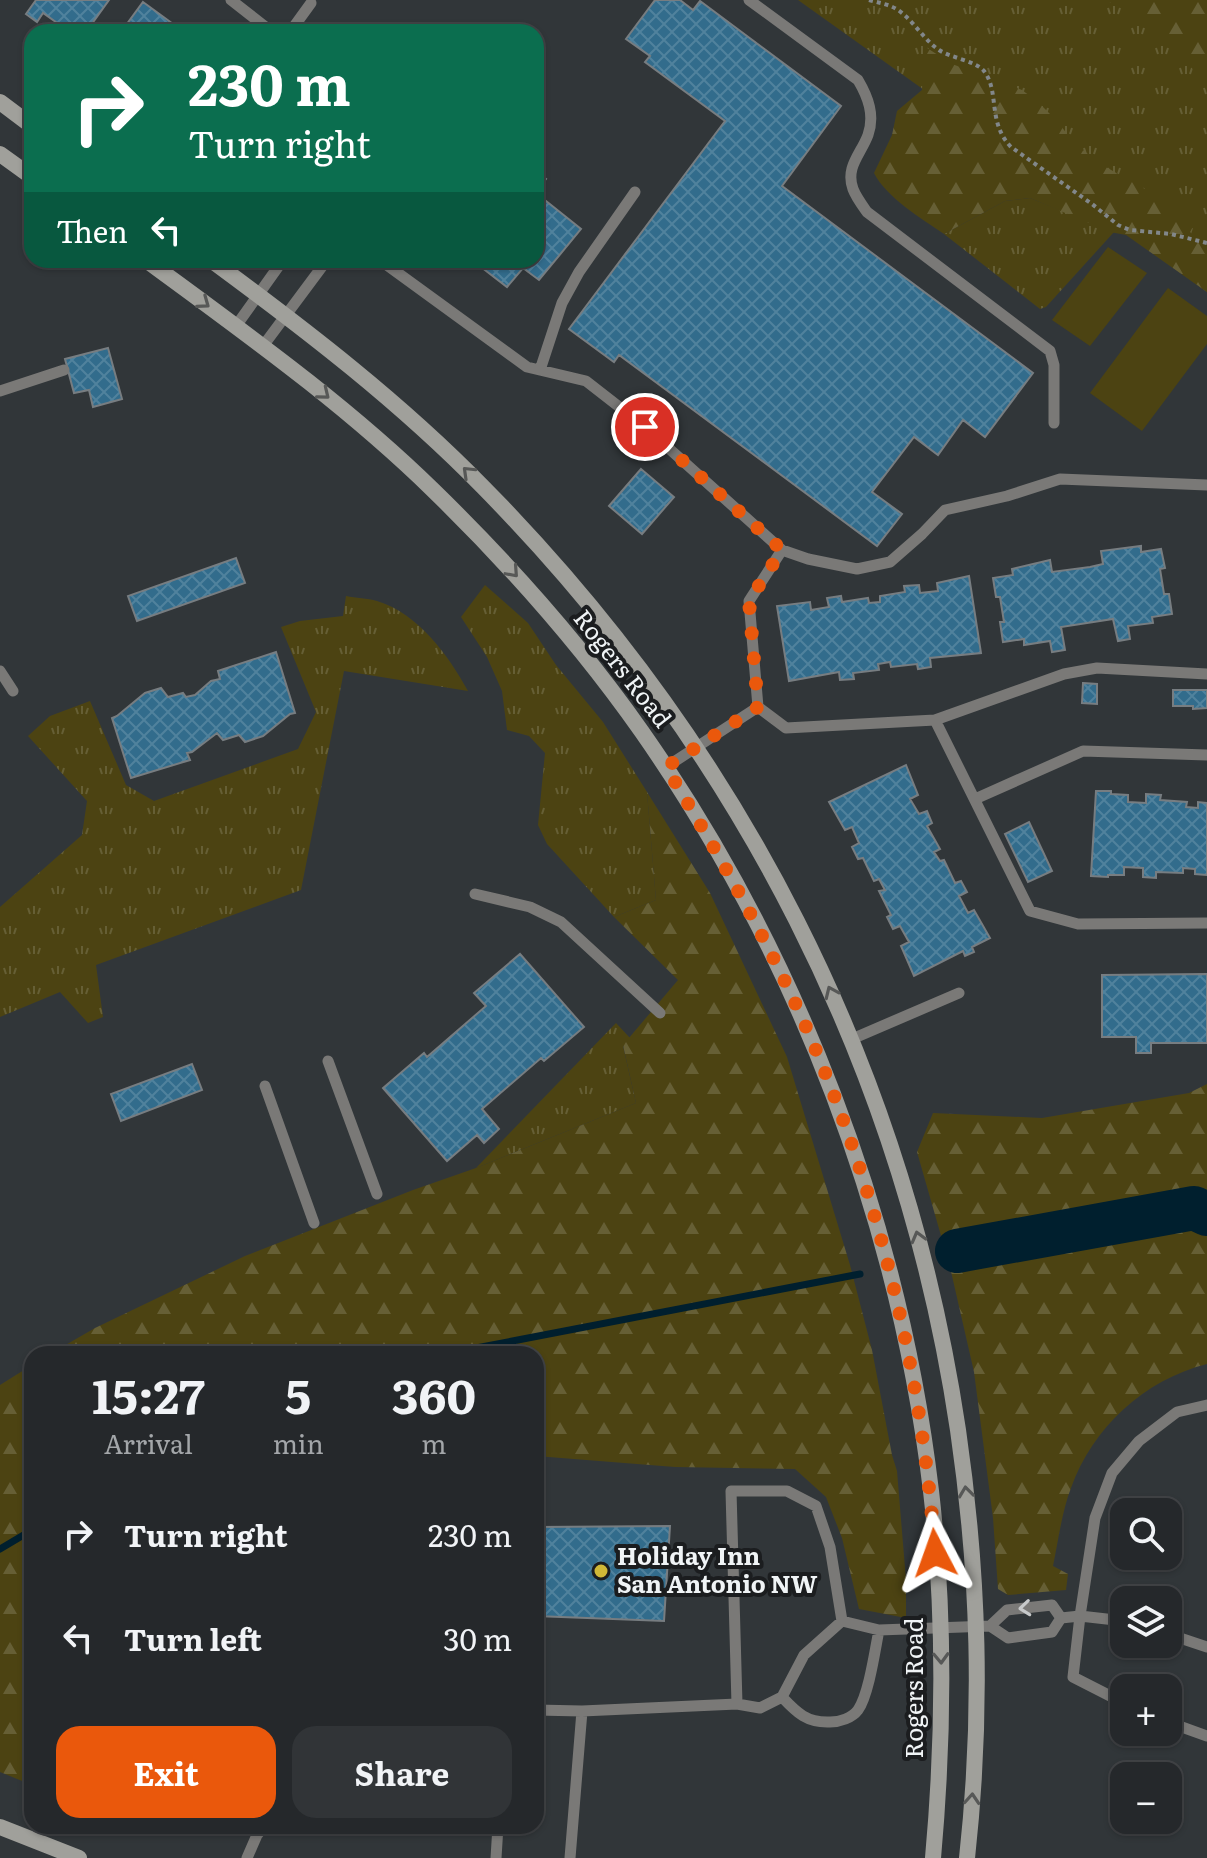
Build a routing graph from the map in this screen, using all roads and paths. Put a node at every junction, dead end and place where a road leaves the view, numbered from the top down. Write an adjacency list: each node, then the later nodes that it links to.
1 (231, 0): 5 (lane)
2 (749, 0): 25 (lane)
3 (869, 0): 12 (path)
4 (311, 3): 6 (lane)
5 (262, 24)
6 (296, 24)
7 (0, 102): 8 (main road)
8 (24, 120)
9 (0, 154): 10 (main road)
10 (24, 171)
11 (635, 192): 23 (lane)
12 (1207, 243)
13 (157, 268): 20 (main road, Rogers Road, one-way to 20)
14 (222, 268): 18 (main road, Rogers Road)
15 (277, 268): 18 (lane)
16 (321, 268): 19 (lane)
17 (391, 268): 23 (lane)
18 (258, 295): 19 (main road, Rogers Road); 20 (lane)
19 (285, 315): 21 (lane); 33 (main road, Rogers Road, one-way to 19)
20 (236, 326): 21 (main road, Rogers Road)
21 (263, 346): 35 (main road, Rogers Road, one-way to 35)
22 (64, 370): 24 (lane)
23 (540, 370): 27 (lane)
24 (0, 391)
25 (1054, 423)
26 (1207, 485): 27 (lane)
27 (782, 550): 31 (lane)
28 (0, 671): 30 (lane)
29 (1207, 674): 32 (lane)
30 (13, 691)
31 (758, 707): 32 (lane); 33 (lane)
32 (935, 720): 36 (lane)
33 (695, 748): 35 (lane); 41 (main road, Rogers Road, one-way to 33)
34 (1207, 755): 36 (lane)
35 (666, 767): 52 (main road, Rogers Road)
36 (975, 799): 38 (lane)
37 (475, 894): 40 (lane)
38 (1207, 923)
39 (959, 993): 41 (lane)
40 (660, 1013)
41 (852, 1039): 51 (main road, Rogers Road, one-way to 41)
42 (328, 1061): 44 (lane)
43 (265, 1086): 45 (lane)
44 (377, 1194)
45 (314, 1223)
46 (1207, 1405): 47 (lane)
47 (1080, 1616): 48 (lane); 49 (lane); 56 (lane)
48 (1061, 1618): 51 (lane); 51 (lane, one-way to 51)
49 (1110, 1619)
50 (842, 1621): 53 (lane); 57 (lane); 58 (lane)
51 (984, 1626): 52 (lane); 71 (main road, Rogers Road, one-way to 51)
52 (940, 1628): 53 (lane); 70 (main road, Rogers Road, one-way to 70)
53 (879, 1630): 57 (lane)
54 (1182, 1639): 55 (lane)
55 (1207, 1647)
56 (1110, 1696)
57 (782, 1697): 58 (lane)
58 (737, 1704): 60 (lane)
59 (544, 1710): 60 (lane)
60 (582, 1711): 69 (lane)
61 (1182, 1727): 62 (lane)
62 (1207, 1736)
63 (0, 1827): 66 (main road)
64 (258, 1834): 67 (lane)
65 (498, 1834): 68 (lane)
66 (79, 1858)
67 (247, 1858)
68 (496, 1858)
69 (570, 1858)
70 (933, 1858)
71 (967, 1858)

